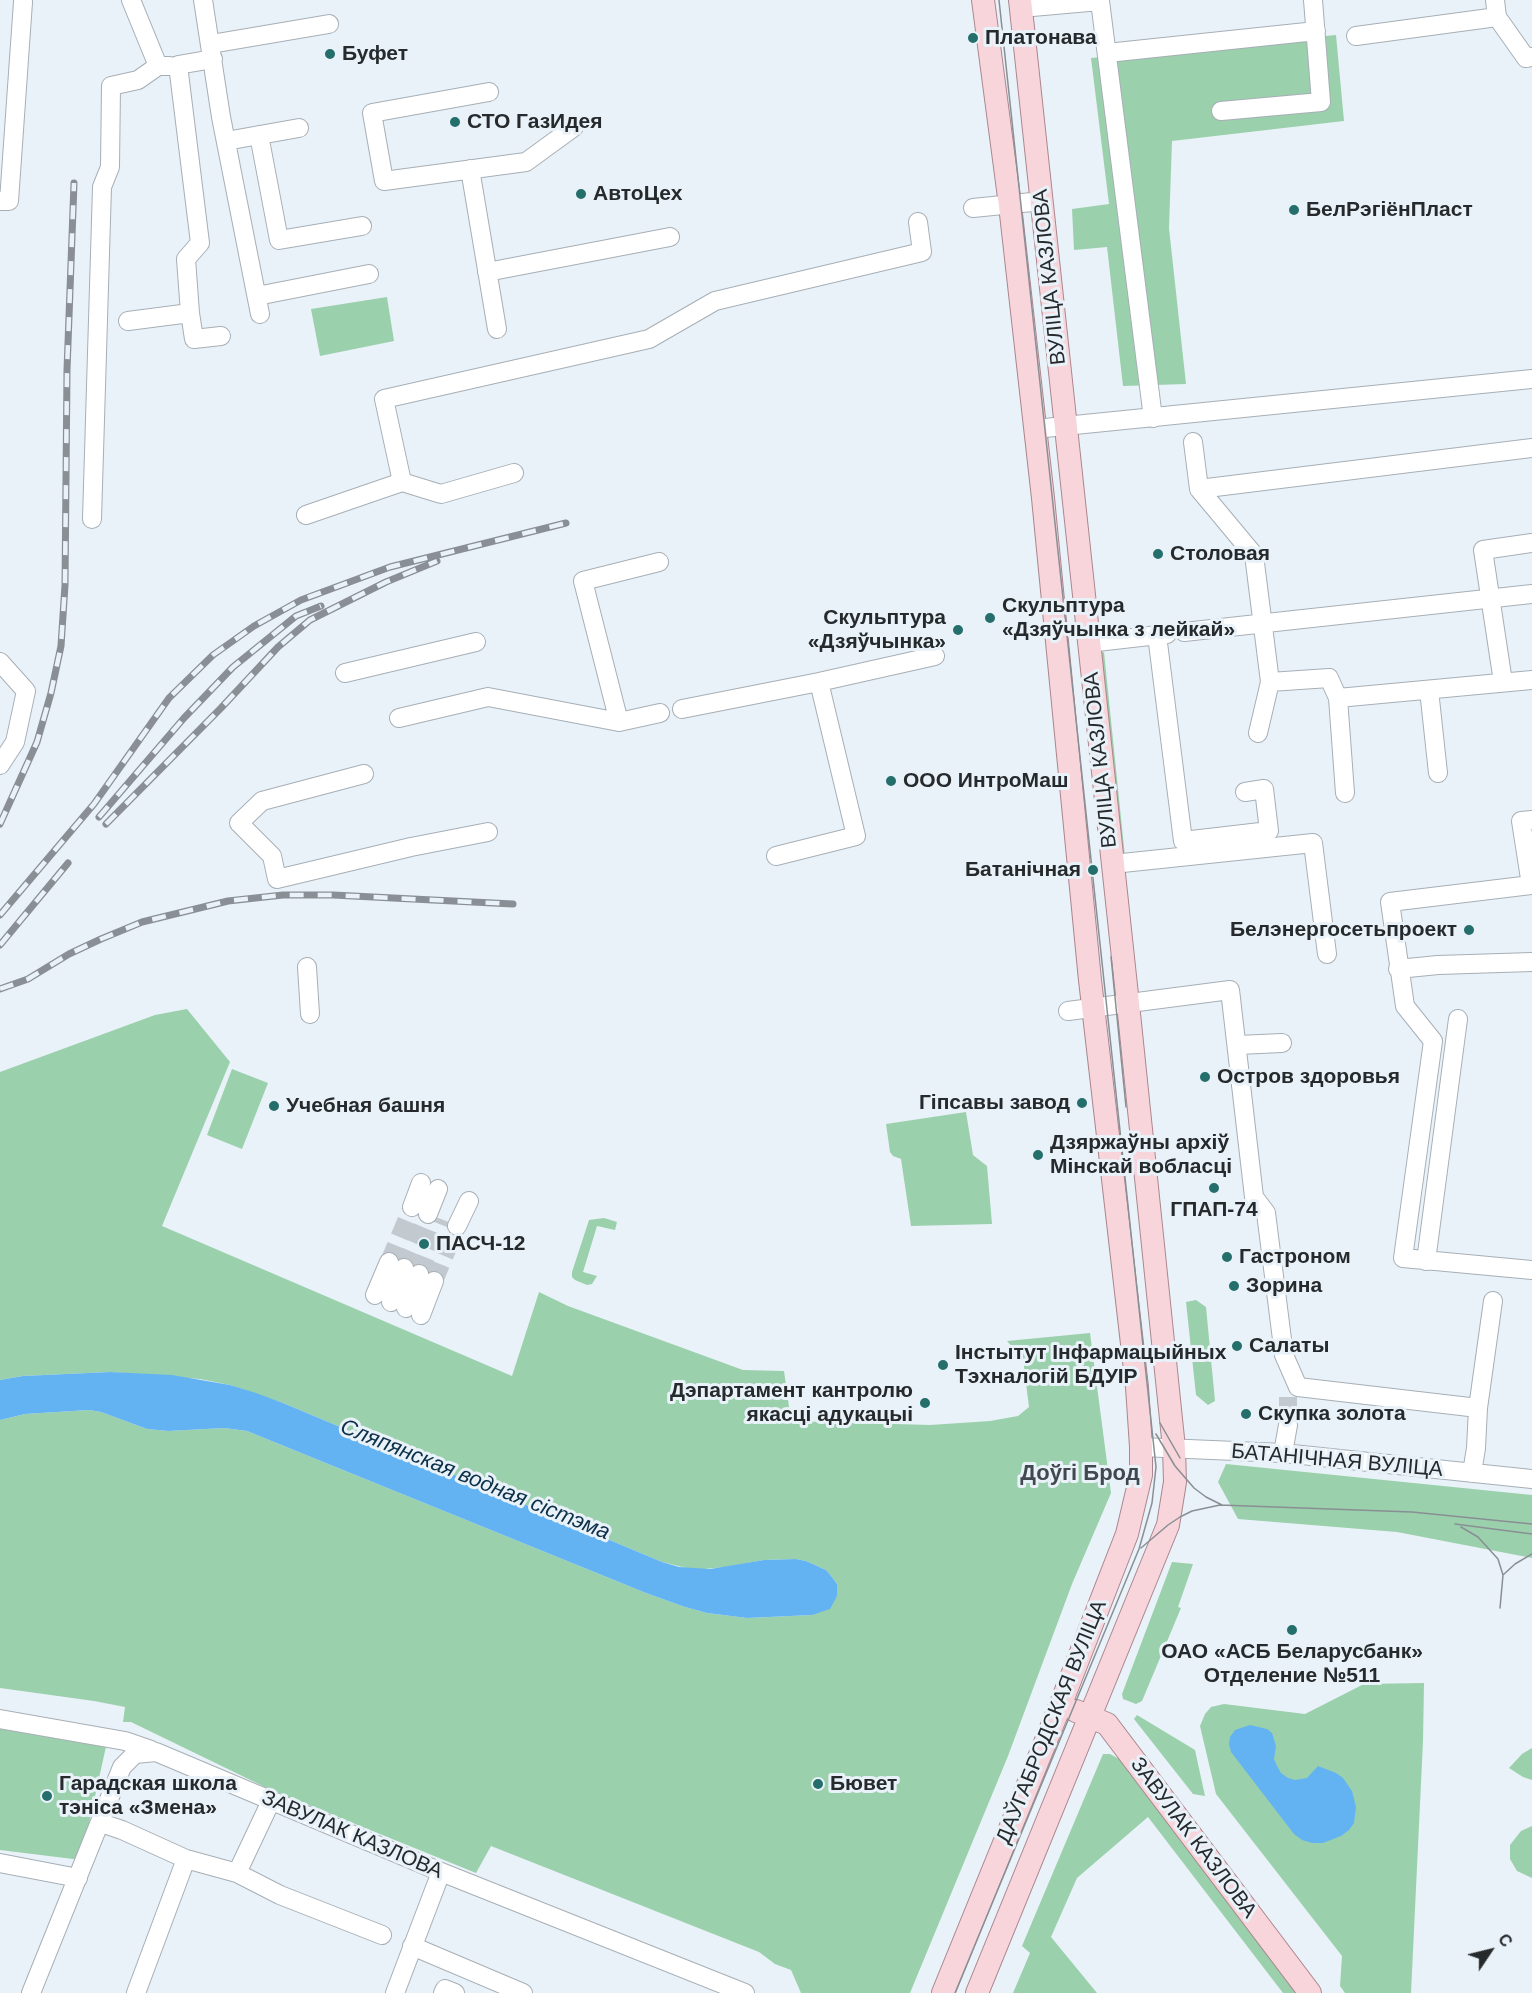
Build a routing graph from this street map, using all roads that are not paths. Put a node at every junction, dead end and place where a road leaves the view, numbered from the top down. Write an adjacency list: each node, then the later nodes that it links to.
1 (131, 0): 15 (street)
2 (203, 0): 11 (street)
3 (983, 0): 26 (main road, ВУЛІЦА КАЗЛОВА)
4 (1313, 0): 9 (street)
5 (23, 2): 16 (street)
6 (1020, 4): 12 (street); 25 (main road, ВУЛІЦА КАЗЛОВА)
7 (1496, 9): 10 (street); 13 (street)
8 (329, 24): 11 (street)
9 (1316, 31): 12 (street); 18 (street)
10 (1356, 36)
11 (212, 51): 14 (street); 22 (street)
12 (1107, 52): 38 (street)
13 (1532, 57)
14 (178, 65): 15 (street); 33 (street)
15 (158, 66): 47 (street)
16 (9, 87): 24 (street)
17 (489, 92): 23 (street)
18 (1221, 111)
19 (574, 127): 23 (street)
20 (298, 128): 21 (street)
21 (259, 135): 22 (street); 29 (street)
22 (226, 141): 32 (street)
23 (470, 169): 31 (street)
24 (0, 201)
25 (1042, 201): 26 (street); 39 (main road, ВУЛІЦА КАЗЛОВА)
26 (1010, 205): 27 (street); 40 (main road, ВУЛІЦА КАЗЛОВА)
27 (973, 208)
28 (918, 222): 44 (street)
29 (362, 226)
30 (670, 237): 31 (street)
31 (488, 272): 35 (street)
32 (369, 274)
33 (190, 313): 34 (street); 36 (street)
34 (128, 321)
35 (497, 329)
36 (221, 336)
37 (1532, 379): 38 (street)
38 (1153, 418): 39 (street)
39 (1067, 427): 40 (street); 55 (main road, ВУЛІЦА КАЗЛОВА)
40 (1035, 429): 84 (main road, ВУЛІЦА КАЗЛОВА)
41 (1193, 442): 45 (street)
42 (1532, 448): 45 (street)
43 (514, 473): 44 (street)
44 (402, 482): 46 (street)
45 (1199, 489): 52 (street)
46 (306, 515)
47 (92, 519)
48 (1532, 543): 51 (street)
49 (659, 562): 68 (street)
50 (1532, 594): 51 (street)
51 (1490, 598): 52 (street); 62 (street)
52 (1264, 623): 53 (street); 61 (street)
53 (1157, 635): 55 (street); 73 (street)
54 (476, 642): 58 (street)
55 (1088, 642): 78 (main road, ВУЛІЦА КАЗЛОВА)
56 (935, 656): 60 (street)
57 (0, 662): 70 (street)
58 (345, 673)
59 (1532, 680): 62 (street)
60 (819, 682): 65 (street); 77 (street)
61 (1270, 682): 64 (street); 69 (street)
62 (1503, 682): 63 (street)
63 (1429, 690): 64 (street); 71 (street)
64 (1338, 698): 74 (street)
65 (682, 709)
66 (660, 713): 68 (street)
67 (399, 718): 68 (street)
68 (619, 722)
69 (1258, 733)
70 (0, 765)
71 (1438, 773)
72 (364, 774): 76 (street)
73 (1245, 792)
74 (1345, 793)
75 (1532, 820): 82 (street)
76 (488, 832)
77 (776, 856)
78 (1113, 864): 79 (street); 83 (main road, ВУЛІЦА КАЗЛОВА)
79 (1328, 954)
80 (1532, 962): 82 (street)
81 (307, 967): 86 (street)
82 (1398, 969): 94 (street)
83 (1128, 1004): 84 (street); 89 (street); 101 (main road, ВУЛІЦА КАЗЛОВА)
84 (1093, 1008): 85 (street); 100 (main road, ВУЛІЦА КАЗЛОВА)
85 (1068, 1011)
86 (310, 1014)
87 (1458, 1019): 94 (street)
88 (1281, 1043): 89 (street)
89 (1238, 1045): 98 (street)
90 (429, 1186): 92 (street)
91 (469, 1201): 93 (street)
92 (420, 1211)
93 (457, 1226)
94 (1426, 1261): 95 (street)
95 (1532, 1270)
96 (1492, 1301): 98 (street)
97 (398, 1305): 97 (street)
98 (1478, 1408): 103 (street)
99 (1288, 1425): 102 (street)
100 (1141, 1447): 101 (street, БАТАНІЧНАЯ ВУЛІЦА); 105 (main road, ДАЎГАБРОДСКАЯ ВУЛІЦА)
101 (1174, 1448): 102 (street, БАТАНІЧНАЯ ВУЛІЦА); 106 (main road, ДАЎГАБРОДСКАЯ ВУЛІЦА)
102 (1283, 1453): 103 (street, БАТАНІЧНАЯ ВУЛІЦА)
103 (1472, 1473): 104 (street, БАТАНІЧНАЯ ВУЛІЦА)
104 (1532, 1479)
105 (1060, 1706): 106 (main road, ЗАВУЛАК КАЗЛОВА); 125 (main road, ДАЎГАБРОДСКАЯ ВУЛІЦА)
106 (1089, 1716): 126 (main road, ДАЎГАБРОДСКАЯ ВУЛІЦА); 127 (main road, ЗАВУЛАК КАЗЛОВА)
107 (0, 1719): 108 (street, ЗАВУЛАК КАЗЛОВА)
108 (156, 1752): 109 (street, ЗАВУЛАК КАЗЛОВА); 110 (street)
109 (271, 1801): 113 (street, ЗАВУЛАК КАЗЛОВА); 114 (street)
110 (101, 1823): 111 (street); 115 (street)
111 (186, 1858): 114 (street); 119 (street)
112 (0, 1863): 115 (street)
113 (441, 1872): 117 (street); 124 (street, ЗАВУЛАК КАЗЛОВА)
114 (237, 1874): 116 (street)
115 (78, 1878): 118 (street)
116 (382, 1935)
117 (412, 1946): 120 (street); 123 (street)
118 (31, 1993)
119 (136, 1993)
120 (395, 1993)
121 (443, 1993): 122 (street)
122 (455, 1993)
123 (523, 1993)
124 (745, 1993)
125 (943, 1993)
126 (978, 1993)
127 (1310, 1993)

